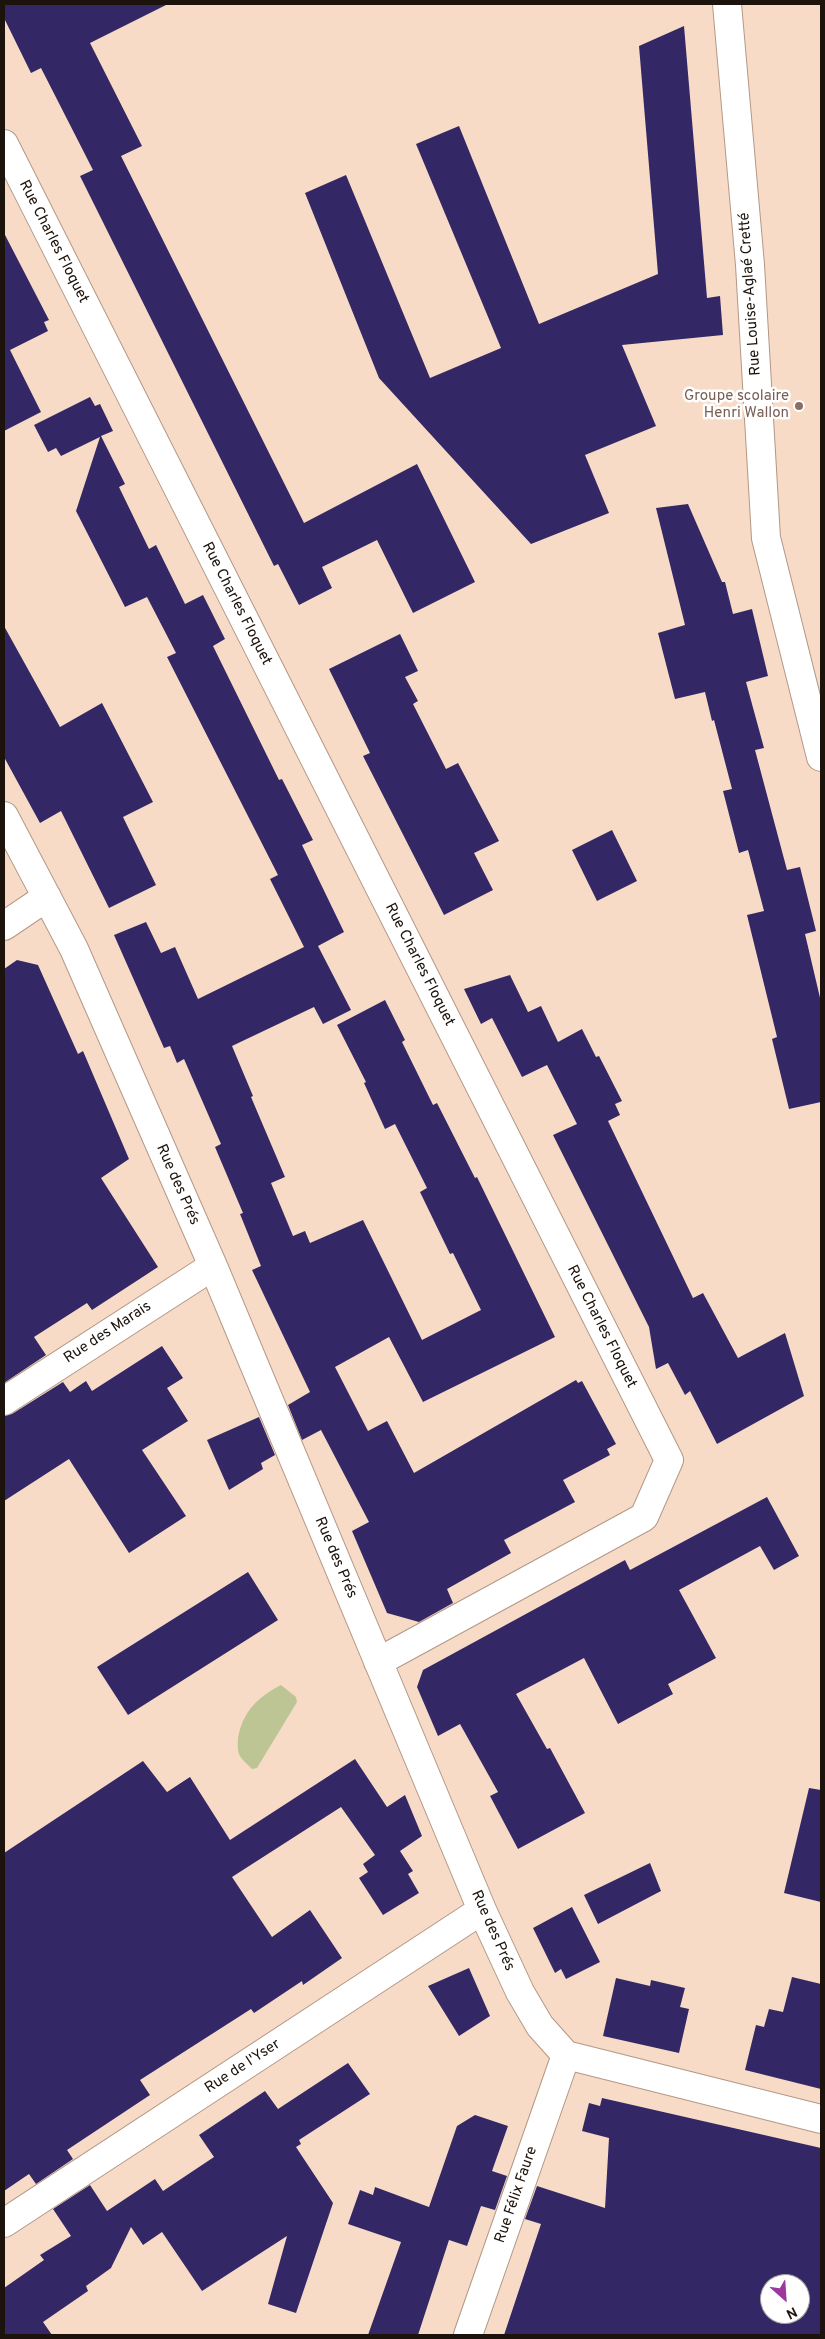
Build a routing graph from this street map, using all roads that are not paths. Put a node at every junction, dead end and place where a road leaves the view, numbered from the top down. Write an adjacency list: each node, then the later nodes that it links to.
1 (727, 4): 3 (street, Rue Louise-Aglaé Cretté)
2 (4, 144): 9 (street, Rue Charles Floquet)
3 (821, 757)
4 (4, 816): 5 (street, Rue des Prés)
5 (47, 897): 6 (street); 7 (street, Rue des Prés)
6 (4, 926)
7 (212, 1266): 8 (street, Rue des Marais); 9 (street, Rue des Prés)
8 (4, 1401)
9 (378, 1662): 10 (street, Rue des Prés)
10 (482, 1910): 11 (street, Rue des Prés); 13 (street, Rue de l'Yser)
11 (566, 2055): 12 (street); 14 (street, Rue Félix Faure)
12 (821, 2119)
13 (4, 2223)
14 (468, 2335)

